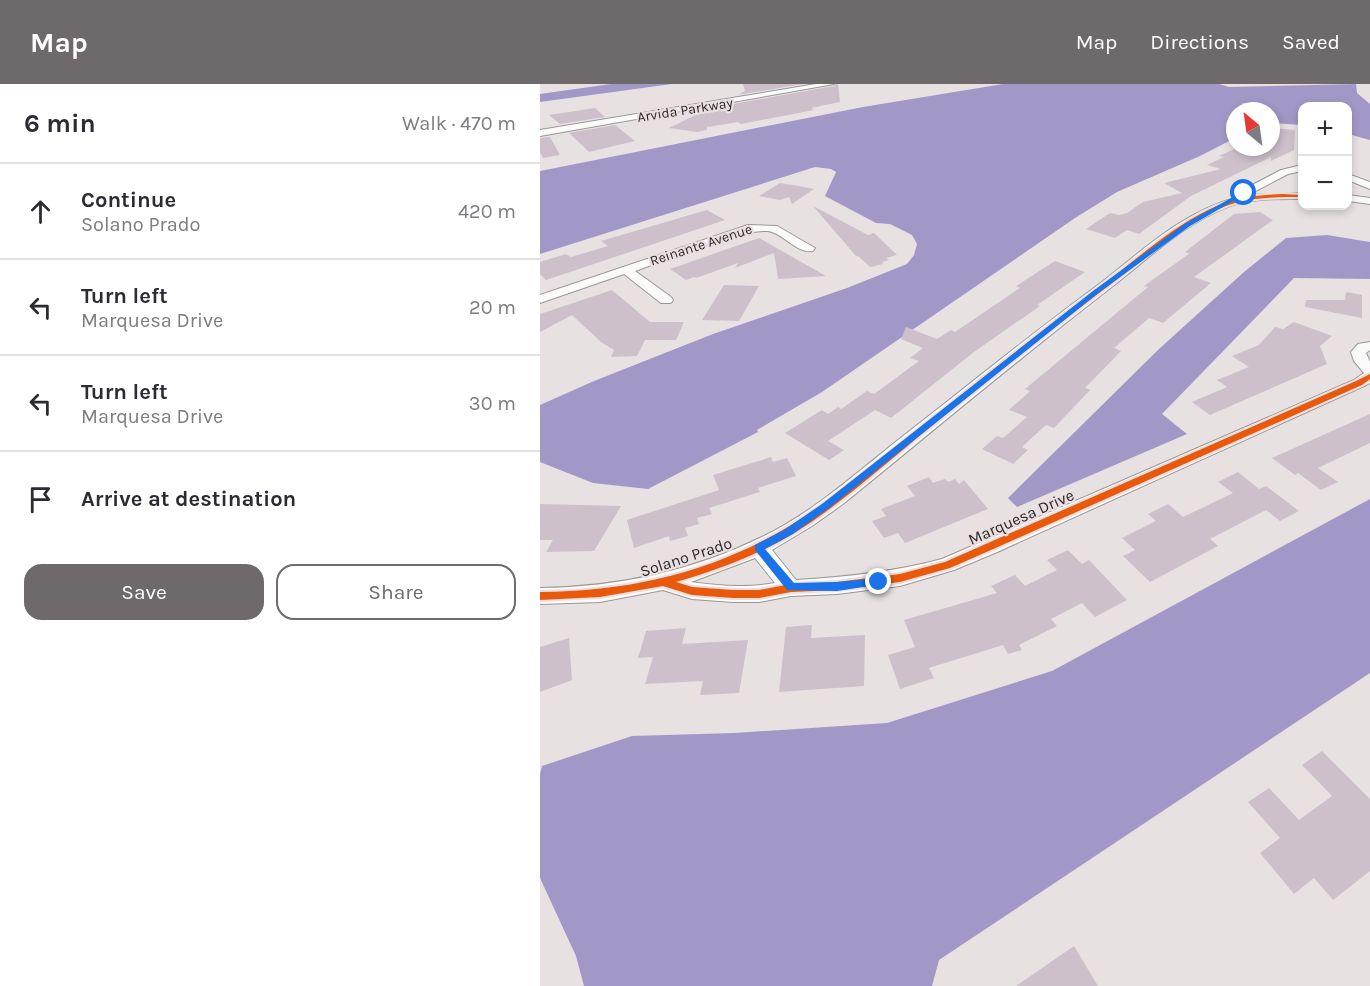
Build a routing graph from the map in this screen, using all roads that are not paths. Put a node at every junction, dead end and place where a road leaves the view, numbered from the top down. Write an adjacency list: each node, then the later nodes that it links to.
1 (830, 84): 2 (street, Arvida Parkway)
2 (540, 133)
3 (1298, 169): 5 (street, Solano Prado)
4 (1352, 179): 6 (street)
5 (1260, 184): 8 (street); 11 (street, Solano Prado)
6 (1370, 186)
7 (1298, 195): 8 (street, Solano Prado)
8 (1284, 196): 11 (street, Solano Prado)
9 (1352, 198): 10 (street)
10 (1369, 200)
11 (1229, 203): 19 (street, Solano Prado)
12 (809, 248): 13 (street, Reinante Avenue)
13 (625, 269): 14 (street, Reinante Avenue); 15 (street, Reinante Avenue)
14 (540, 298)
15 (666, 300)
16 (1370, 346): 17 (street)
17 (1370, 371)
18 (1370, 376): 21 (street, Marquesa Drive)
19 (759, 548): 20 (street, Solano Prado); 21 (street)
20 (662, 582): 21 (street, Marquesa Drive); 22 (street, Solano Prado)
21 (791, 588)
22 (540, 596)

